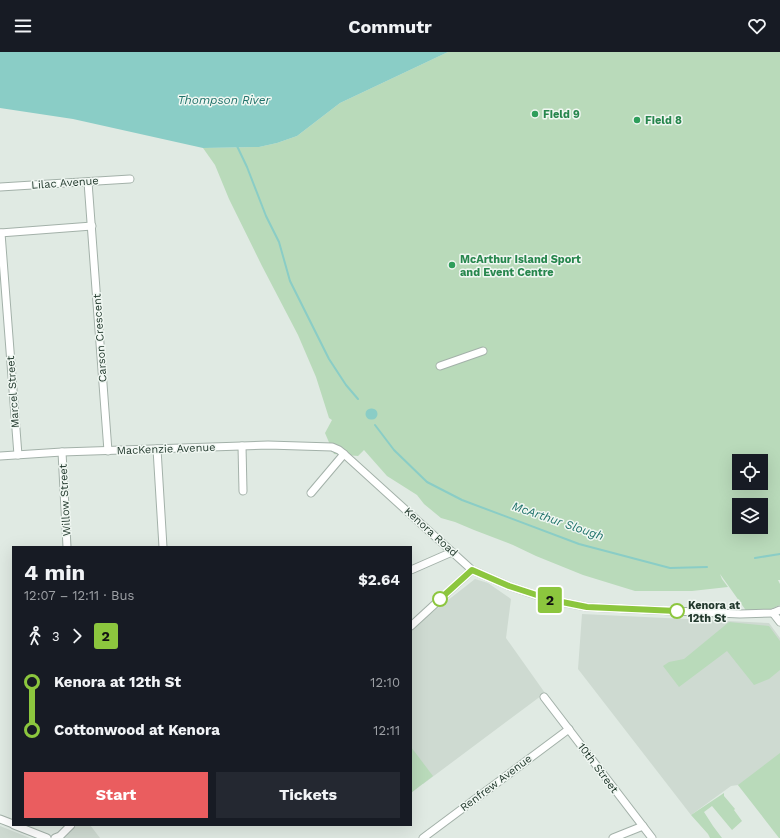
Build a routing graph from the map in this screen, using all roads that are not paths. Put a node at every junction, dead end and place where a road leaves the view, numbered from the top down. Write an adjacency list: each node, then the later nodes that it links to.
1 (130, 179): 2 (street, Lilac Avenue)
2 (88, 182): 3 (street, Lilac Avenue); 4 (street, Carson Crescent)
3 (0, 187)
4 (92, 226): 5 (street); 11 (street, Carson Crescent)
5 (1, 233): 14 (street, Marcel Street)
6 (483, 351): 7 (street)
7 (440, 366)
8 (242, 446): 9 (street, MacKenzie Avenue); 10 (street, MacKenzie Avenue); 16 (street)
9 (332, 447): 13 (street, Kenora Road)
10 (157, 449): 11 (street, MacKenzie Avenue); 19 (street)
11 (108, 451): 12 (street, MacKenzie Avenue)
12 (62, 452): 14 (street, MacKenzie Avenue); 18 (street, Willow Street)
13 (344, 454): 17 (street); 20 (street, Kenora Road)
14 (18, 455): 15 (street, MacKenzie Avenue)
15 (0, 456)
16 (243, 491)
17 (311, 493)
18 (67, 546)
19 (163, 546)
20 (452, 552): 21 (street); 22 (street, Kenora Road)
21 (412, 570)
22 (472, 570): 23 (street, Kenora Road); 25 (street)
23 (776, 611): 24 (street)
24 (780, 622)
25 (412, 625)
26 (544, 697): 27 (street, 10th Street)
27 (569, 729): 32 (street, 10th Street); 35 (street, Renfrew Avenue)
28 (0, 819): 29 (street)
29 (12, 824)
30 (17, 826): 33 (street)
31 (70, 826): 34 (street)
32 (642, 826): 36 (street); 37 (street, 10th Street)
33 (47, 838)
34 (55, 838)
35 (423, 838)
36 (613, 838)
37 (652, 838)

